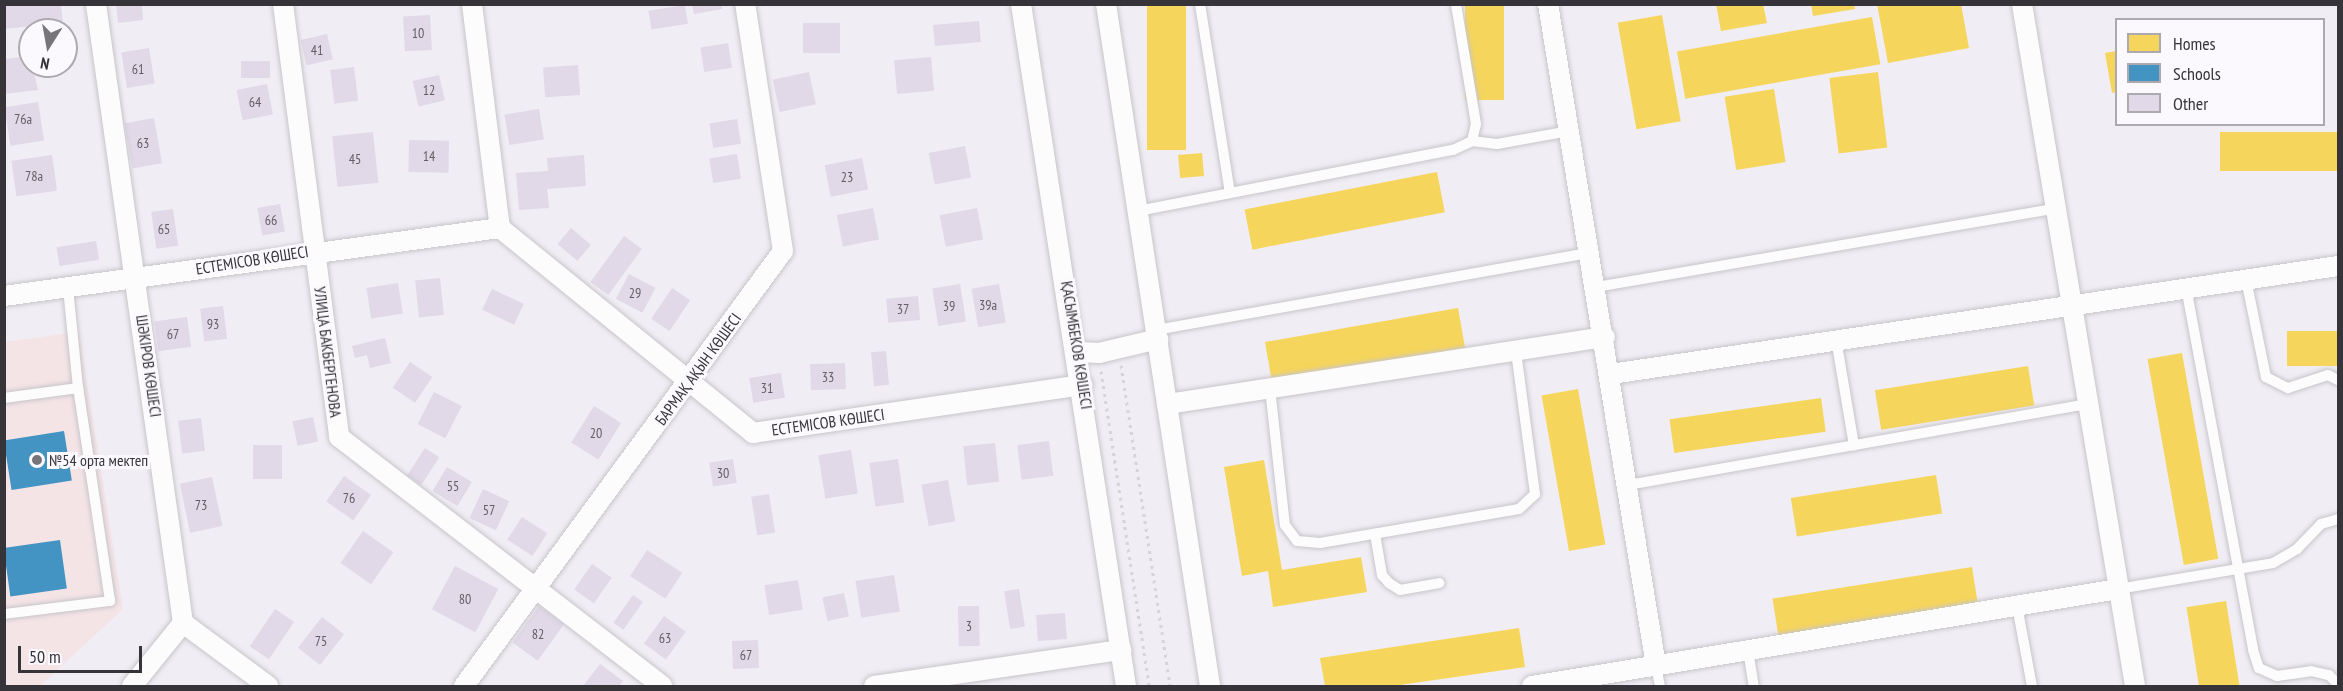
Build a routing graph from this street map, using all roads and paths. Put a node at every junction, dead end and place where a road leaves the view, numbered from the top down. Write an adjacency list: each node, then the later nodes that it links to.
1 (96, 4): 20 (street, ШӘКІРОВ КӨШЕСІ)
2 (283, 4): 17 (street, УЛИЦА БАКБЕРГЕНОВА)
3 (472, 4): 16 (street)
4 (745, 4): 36 (street, БАРМАҚ АҚЫН КӨШЕСІ)
5 (1021, 4): 32 (street, ҚАСЫМБЕКОВ КӨШЕСІ)
6 (1106, 4): 15 (street)
7 (1200, 4): 13 (lane)
8 (1456, 4): 12 (lane)
9 (1548, 4): 11 (street)
10 (2022, 4): 14 (street)
11 (1569, 131): 12 (lane); 18 (street)
12 (1472, 141): 13 (lane)
13 (1230, 193): 15 (lane)
14 (2054, 209): 23 (lane); 26 (street)
15 (1138, 211): 27 (street)
16 (500, 228): 17 (street, ЕСТЕМІСОВ КӨШЕСІ); 36 (street, ЕСТЕМІСОВ КӨШЕСІ)
17 (315, 250): 20 (street, ЕСТЕМІСОВ КӨШЕСІ); 49 (street, УЛИЦА БАКБЕРГЕНОВА)
18 (1590, 253): 23 (street); 27 (lane)
19 (2338, 266): 21 (street)
20 (136, 278): 22 (street, ЕСТЕМІСОВ КӨШЕСІ); 53 (street, ШӘКІРОВ КӨШЕСІ)
21 (2246, 279): 24 (street); 35 (lane)
22 (68, 287): 25 (street, ЕСТЕМІСОВ КӨШЕСІ); 38 (lane)
23 (1596, 287): 28 (street)
24 (2186, 287): 26 (street); 47 (lane)
25 (4, 296)
26 (2069, 303): 29 (street); 42 (street)
27 (1157, 334): 30 (street); 41 (street)
28 (1605, 337): 31 (street); 34 (street)
29 (1836, 339): 34 (street); 43 (lane)
30 (1119, 348): 33 (street); 66 (path)
31 (1516, 351): 39 (street); 46 (lane)
32 (1079, 352): 33 (street); 37 (street, ҚАСЫМБЕКОВ КӨШЕСІ)
33 (1099, 353): 65 (path)
34 (1611, 374): 44 (street)
35 (2338, 380)
36 (687, 385): 37 (street, ЕСТЕМІСОВ КӨШЕСІ); 49 (street, БАРМАҚ АҚЫН КӨШЕСІ)
37 (1083, 385): 54 (street, ҚАСЫМБЕКОВ КӨШЕСІ)
38 (78, 388): 40 (lane); 52 (lane)
39 (1270, 388): 41 (street); 46 (lane)
40 (4, 398)
41 (1167, 404): 67 (street)
42 (2086, 404): 43 (lane); 50 (street)
43 (1854, 445): 44 (lane)
44 (1628, 485): 56 (street)
45 (2338, 519): 47 (lane)
46 (1375, 534): 48 (lane)
47 (2238, 569): 50 (lane); 58 (lane)
48 (1439, 583)
49 (536, 589): 61 (street, БАРМАҚ АҚЫН КӨШЕСІ); 62 (street, УЛИЦА БАКБЕРГЕНОВА)
50 (2118, 589): 51 (street); 72 (street)
51 (2017, 606): 55 (street); 71 (lane)
52 (4, 614)
53 (183, 623): 59 (street); 60 (street)
54 (1121, 650): 63 (street); 64 (street, ҚАСЫМБЕКОВ КӨШЕСІ)
55 (1748, 650): 56 (street); 70 (lane)
56 (1656, 666): 57 (street); 69 (lane)
57 (1570, 683): 68 (street)
58 (2338, 684)
59 (132, 687)
60 (268, 687)
61 (464, 687)
62 (662, 687)
63 (874, 687)
64 (1126, 687)
65 (1149, 687)
66 (1170, 687)
67 (1210, 687)
68 (1532, 687)
69 (1660, 687)
70 (1754, 687)
71 (2032, 687)
72 (2135, 687)

